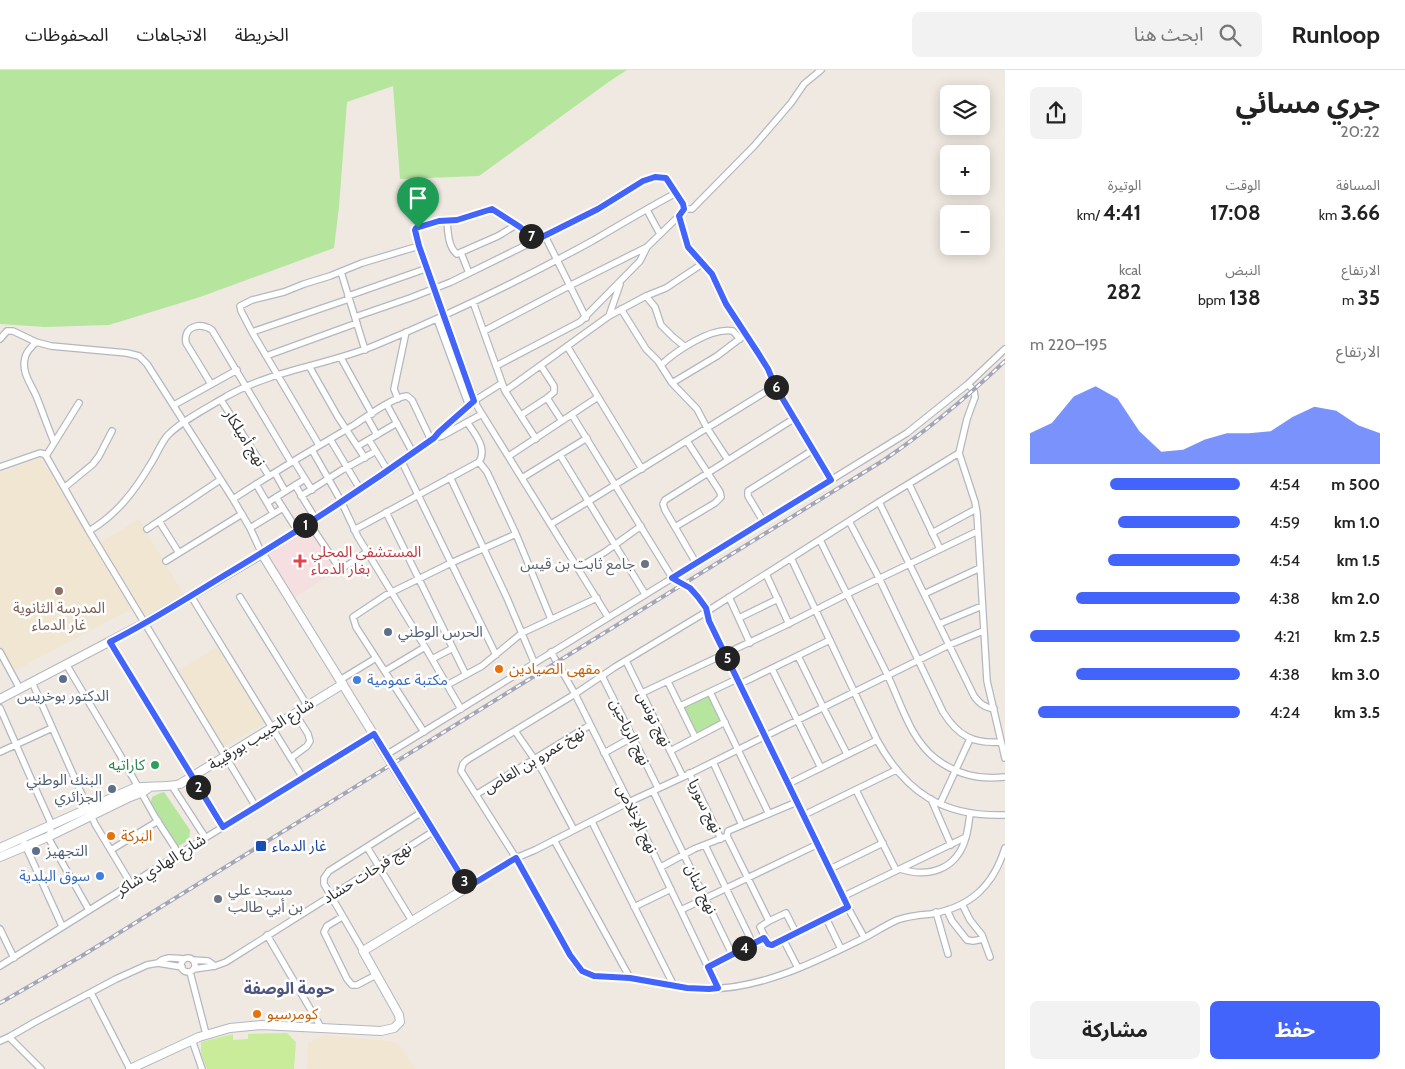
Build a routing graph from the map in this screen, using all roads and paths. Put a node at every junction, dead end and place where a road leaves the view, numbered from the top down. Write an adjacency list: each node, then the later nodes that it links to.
1 (821, 70): 3 (street)
2 (676, 193): 3 (street); 4 (street); 9 (street)
3 (684, 209): 5 (street)
4 (647, 210): 8 (street); 14 (street)
5 (679, 216): 8 (street); 15 (street)
6 (447, 221): 7 (street); 11 (street); 13 (street)
7 (516, 225): 10 (street); 13 (street)
8 (660, 234): 12 (street)
9 (545, 236): 10 (street); 14 (street)
10 (536, 240): 18 (street)
11 (419, 246): 16 (street); 17 (street)
12 (647, 247): 19 (street); 20 (street)
13 (461, 252): 18 (street)
14 (556, 259): 20 (street); 24 (street)
15 (702, 264): 22 (street); 34 (street)
16 (428, 268): 21 (street); 23 (street)
17 (341, 272): 23 (street); 32 (street)
18 (469, 273): 21 (street)
19 (622, 279): 27 (street); 28 (street)
20 (569, 286): 28 (street); 31 (street)
21 (435, 288): 26 (street); 30 (street)
22 (646, 296): 25 (street); 39 (street)
23 (349, 297): 30 (street); 32 (street)
24 (473, 302): 26 (street); 31 (street)
25 (621, 309): 27 (street); 44 (street)
26 (445, 316): 29 (street); 62 (street)
27 (609, 316): 38 (street)
28 (586, 318): 46 (street)
29 (437, 319): 33 (street); 62 (street)
30 (356, 320): 41 (street); 42 (street)
31 (484, 331): 46 (street)
32 (252, 332): 42 (street)
33 (406, 332): 41 (street); 59 (street)
34 (746, 334): 36 (street); 54 (street)
35 (0, 339): 37 (street)
36 (740, 339): 39 (street); 51 (street)
37 (36, 342): 63 (street); 84 (street)
38 (567, 346): 47 (street); 58 (street)
39 (684, 346): 44 (street)
40 (1005, 349): 53 (street)
41 (365, 350): 43 (street)
42 (266, 356): 49 (street)
43 (341, 358): 45 (street); 66 (street)
44 (661, 364): 51 (street)
45 (309, 366): 49 (street); 75 (street)
46 (496, 366): 50 (street)
47 (541, 366): 56 (street); 57 (street)
48 (237, 370): 52 (street); 52 (street); 55 (street)
49 (277, 375): 55 (street); 85 (street)
50 (502, 383): 56 (street); 62 (street)
51 (672, 383): 74 (street)
52 (212, 384): 63 (street)
53 (968, 384): 91 (street); 112 (street)
54 (775, 386): 69 (street); 74 (street)
55 (247, 387): 60 (street); 97 (street)
56 (505, 391): 67 (street)
57 (547, 398): 67 (street); 70 (street)
58 (598, 398): 68 (street); 102 (street)
59 (398, 399): 64 (street); 80 (street)
60 (221, 400): 71 (street); 106 (street, نهج أميلكار)
61 (79, 403): 84 (street)
62 (472, 403): 65 (street); 80 (street)
63 (174, 405): 71 (street)
64 (387, 405): 66 (street); 73 (street)
65 (482, 414): 72 (street); 94 (street)
66 (369, 415): 75 (street); 77 (street)
67 (521, 415): 81 (street)
68 (572, 415): 70 (street); 78 (street)
69 (795, 418): 88 (street); 96 (street)
70 (562, 421): 81 (street)
71 (185, 422): 111 (street); 146 (street)
72 (467, 422): 80 (street); 99 (street)
73 (397, 424): 77 (street); 90 (street)
74 (707, 428): 83 (street); 96 (street)
75 (347, 429): 79 (street); 86 (street)
76 (112, 431): 117 (street)
77 (377, 435): 82 (street)
78 (587, 438): 92 (street); 116 (street)
79 (330, 439): 85 (street); 101 (street)
80 (433, 439): 90 (street)
81 (536, 439): 94 (street)
82 (369, 440): 86 (street); 89 (street)
83 (687, 441): 102 (street); 105 (street)
84 (54, 442): 93 (street)
85 (319, 446): 87 (street)
86 (358, 446): 95 (street)
87 (312, 450): 97 (street); 110 (street)
88 (813, 450): 112 (street); 138 (street)
89 (376, 451): 95 (street); 103 (street)
90 (413, 453): 98 (street)
91 (958, 453): 114 (street); 130 (street)
92 (560, 455): 108 (street); 127 (street)
93 (46, 456): 100 (street); 117 (street)
94 (509, 456): 108 (street)
95 (366, 458): 101 (street)
96 (728, 460): 105 (street)
97 (293, 461): 104 (street); 109 (street)
98 (402, 462): 103 (street); 121 (street)
99 (480, 462): 107 (street); 149 (street)
100 (0, 467)
101 (347, 468): 110 (street); 118 (street)
102 (642, 469): 116 (street)
103 (388, 471): 118 (street)
104 (274, 473): 106 (street); 120 (street)
105 (708, 474): 141 (street); 141 (street)
106 (269, 476): 113 (street)
107 (450, 477): 121 (street); 152 (street)
108 (522, 478): 139 (street)
109 (305, 479): 115 (street); 119 (street)
110 (330, 479): 119 (street); 125 (street)
111 (220, 480): 124 (street); 136 (street)
112 (831, 480): 138 (street)
113 (256, 484): 124 (street); 126 (street)
114 (909, 484): 128 (street); 148 (street)
115 (295, 485): 120 (street); 122 (street)
116 (616, 485): 127 (street); 140 (street)
117 (64, 487): 146 (street)
118 (360, 489): 125 (street)
119 (312, 490): 122 (street)
120 (285, 491): 123 (street)
121 (418, 495): 131 (street); 159 (street)
122 (301, 496): 134 (street)
123 (276, 497): 126 (street); 129 (street)
124 (233, 499): 133 (street)
125 (341, 501): 134 (street); 145 (street)
126 (267, 502): 132 (street)
127 (589, 502): 139 (street); 151 (street)
128 (879, 502): 135 (street); 161 (street)
129 (283, 508): 132 (street); 144 (street)
130 (976, 509): 147 (street); 148 (street)
131 (386, 512): 145 (street); 167 (street)
132 (273, 513): 142 (street)
133 (242, 514): 142 (street); 155 (street)
134 (315, 518): 137 (street)
135 (849, 521): 150 (street); 166 (street)
136 (159, 522): 143 (street); 155 (street)
137 (309, 522): 144 (street); 154 (street)
138 (763, 522): 160 (street)
139 (551, 524): 162 (street)
140 (641, 526): 151 (street); 165 (street)
141 (675, 527): 160 (street)
142 (250, 528): 156 (street)
143 (147, 529)
144 (297, 530): 156 (street)
145 (354, 530): 154 (street)
146 (89, 531): 183 (street)
147 (978, 531): 153 (street); 163 (street)
148 (932, 533): 153 (street)
149 (516, 534): 152 (street); 182 (street)
150 (820, 540): 157 (street); 170 (street)
151 (614, 544): 162 (street); 169 (street)
152 (484, 548): 159 (street); 187 (street)
153 (940, 549): 161 (street)
154 (367, 552): 168 (street)
155 (179, 553): 158 (street)
156 (262, 554): 172 (street); 212 (street)
157 (791, 558): 164 (street); 178 (street)
158 (166, 562)
159 (451, 563): 167 (street); 197 (street)
160 (696, 563): 165 (street)
161 (910, 563): 166 (street); 171 (street)
162 (578, 568): 175 (street)
163 (980, 568): 171 (street); 177 (street)
164 (766, 574): 174 (street); 176 (street)
165 (672, 578): 169 (street); 179 (street)
166 (879, 578): 170 (street); 202 (street)
167 (420, 579): 168 (street); 193 (street)
168 (393, 592): 192 (street); 199 (street)
169 (645, 594): 180 (street)
170 (846, 594): 178 (street); 209 (street)
171 (924, 594): 185 (street)
172 (191, 596): 183 (street); 232 (street)
173 (240, 597): 221 (street)
174 (729, 597): 179 (street); 181 (street)
175 (597, 598): 180 (street); 182 (street)
176 (778, 599): 181 (street); 184 (street)
177 (982, 606): 185 (street); 186 (street)
178 (815, 610): 184 (street); 188 (street)
179 (706, 612): 196 (street); 201 (street)
180 (608, 617): 195 (street)
181 (739, 618): 190 (street)
182 (551, 619): 187 (street)
183 (145, 623): 189 (street); 249 (street)
184 (790, 624): 190 (street)
185 (939, 624): 191 (street)
186 (983, 631): 191 (street); 226 (street)
187 (522, 633): 197 (street); 203 (street)
188 (830, 640): 198 (street); 217 (street)
189 (110, 642): 204 (street); 258 (street)
190 (750, 643): 196 (street)
191 (950, 646): 202 (street); 226 (street)
192 (425, 647): 200 (street); 206 (street)
193 (453, 648): 200 (street); 207 (street)
194 (0, 652): 215 (street)
195 (551, 652): 203 (street); 219 (street, نهج الإخلاص)
196 (726, 654): 210 (street); 213 (street)
197 (496, 655): 207 (street)
198 (798, 656): 205 (street); 224 (street)
199 (376, 658): 206 (street); 212 (street)
200 (432, 659): 214 (street)
201 (626, 660): 208 (street); 218 (street, نهج تونس)
202 (918, 661): 209 (street); 239 (street)
203 (534, 662): 225 (street)
204 (66, 664): 211 (street); 264 (street)
205 (772, 669): 210 (street); 228 (street)
206 (384, 671): 234 (street)
207 (466, 675): 214 (street)
208 (602, 676): 219 (street); 237 (street, نهج الرياحين)
209 (888, 676): 217 (street); 256 (street)
210 (739, 681): 216 (street); 236 (street)
211 (32, 682): 215 (street); 231 (street)
212 (342, 682): 221 (street, شارع الحبيب بورقيبة); 235 (street)
213 (668, 682): 218 (street); 222 (street)
214 (448, 685): 225 (street)
215 (20, 689): 220 (street)
216 (710, 692): 222 (street); 229 (street)
217 (854, 692): 224 (street); 240 (street)
218 (642, 693): 244 (street, نهج تونس)
219 (575, 694): 230 (street, نهج الإخلاص); 233 (street)
220 (0, 700)
221 (307, 705): 227 (street, شارع الحبيب بورقيبة)
222 (680, 706): 238 (street)
223 (0, 708): 242 (street)
224 (823, 708): 228 (street); 247 (street)
225 (461, 709): 234 (street)
226 (994, 709): 241 (street)
227 (295, 713): 232 (street, شارع الحبيب بورقيبة); 250 (street)
228 (797, 720): 236 (street); 254 (street)
229 (725, 722): 238 (street); 243 (street)
230 (590, 726): 246 (street, نهج الإخلاص); 252 (street, نهخ عمرو بن العاص)
231 (52, 728): 242 (street); 273 (street)
232 (272, 728): 249 (street, شارع الحبيب بورقيبة); 250 (street)
233 (516, 730): 252 (street); 267 (street)
234 (424, 732): 248 (street)
235 (374, 734): 248 (street); 261 (street, شارع الهادي شاكر)
236 (765, 736): 243 (street); 262 (street)
237 (633, 737): 246 (street); 265 (street, نهج الرياحين)
238 (695, 737): 244 (street)
239 (970, 739): 241 (street); 256 (street)
240 (877, 740): 247 (street); 255 (street)
241 (1001, 742): 251 (street)
242 (16, 746): 245 (street); 281 (street)
243 (738, 749): 253 (street); 275 (street)
244 (670, 751): 259 (street, نهج تونس)
245 (0, 752)
246 (604, 753): 269 (street, نهج الإخلاص)
247 (847, 754): 254 (street)
248 (386, 755): 274 (street)
249 (226, 756): 258 (street, شارع الحبيب بورقيبة); 272 (street)
250 (291, 758): 261 (street)
251 (1005, 758)
252 (535, 759): 267 (street, نهخ عمرو بن العاص); 284 (street)
253 (713, 762): 257 (street); 282 (street)
254 (821, 768): 262 (street)
255 (896, 770): 266 (street); 268 (street)
256 (955, 770): 260 (street); 271 (street)
257 (689, 773): 259 (street); 287 (street, نهج سوريا)
258 (192, 777): 263 (street, شارع الحبيب بورقيبة); 283 (street)
259 (683, 777): 265 (street)
260 (1005, 777)
261 (303, 778): 272 (street, شارع الهادي شاكر)
262 (788, 784): 270 (street)
263 (172, 786): 264 (street, شارع الحبيب بورقيبة); 290 (street)
264 (139, 790): 273 (street, شارع الحبيب بورقيبة); 279 (street)
265 (655, 790): 269 (street); 302 (street, نهج لبنان)
266 (856, 790): 276 (street); 292 (street)
267 (477, 794): 304 (street)
268 (931, 799): 271 (street); 295 (street)
269 (629, 802): 280 (street); 306 (street, نهج الإخلاص)
270 (798, 802): 275 (street); 276 (street)
271 (940, 804): 277 (street)
272 (256, 807): 283 (street, شارع الهادي شاكر)
273 (90, 812): 281 (street, شارع الحبيب بورقيبة); 286 (street, شارع الحبيب بورقيبة); 300 (street)
274 (422, 812): 285 (street); 297 (street)
275 (769, 814): 282 (street)
276 (804, 814): 293 (street)
277 (970, 814): 278 (street); 288 (street)
278 (1005, 815)
279 (158, 822): 300 (street); 301 (street)
280 (592, 822): 284 (street); 318 (street)
281 (52, 825): 286 (street); 289 (street, شارع الحبيب بورقيبة)
282 (742, 825): 287 (street)
283 (223, 827): 290 (street, شارع الهادي شاكر)
284 (574, 830): 291 (street)
285 (434, 831): 305 (street, نهج فرحات حشاد); 311 (street)
286 (50, 836): 296 (street, شارع الحبيب بورقيبة); 320 (street)
287 (724, 837): 294 (street); 309 (street, نهج سوريا)
288 (966, 837): 295 (street); 308 (street)
289 (22, 838): 296 (street); 298 (street, شارع الحبيب بورقيبة)
290 (205, 838): 301 (street, شارع الهادي شاكر)
291 (554, 840): 304 (street); 353 (street)
292 (883, 843): 307 (street); 308 (street)
293 (818, 844): 307 (street); 309 (street)
294 (705, 845): 302 (street); 312 (street)
295 (951, 845): 308 (street)
296 (25, 846): 303 (street, شارع الحبيب بورقيبة); 328 (street)
297 (367, 847): 305 (street); 314 (street)
298 (0, 848)
299 (1005, 848): 317 (street)
300 (111, 850): 310 (street)
301 (179, 854): 310 (street, شارع الهادي شاكر)
302 (684, 855): 306 (street); 316 (street, نهج لبنان)
303 (0, 857)
304 (516, 858): 311 (street); 353 (street)
305 (379, 866): 314 (street, نهج فرحات حشاد); 326 (street)
306 (660, 867): 313 (street, نهج الإخلاص)
307 (830, 869): 315 (street)
308 (898, 870): 315 (street)
309 (748, 878): 312 (street); 327 (street, نهج سوريا)
310 (131, 884): 320 (street, شارع الهادي شاكر)
311 (468, 887): 326 (street)
312 (726, 888): 316 (street); 336 (street)
313 (671, 889): 318 (street); 321 (street, نهج الإخلاص)
314 (331, 895): 324 (street); 331 (street, نهج فرحات حشاد)
315 (842, 897): 319 (street)
316 (705, 898): 321 (street); 339 (street, نهج لبنان)
317 (962, 904): 322 (street); 335 (street)
318 (634, 907): 354 (street)
319 (848, 907): 325 (street); 333 (street)
320 (89, 910): 328 (street, شارع الهادي شاكر)
321 (681, 910): 349 (street, نهج الإخلاص)
322 (947, 910): 323 (street); 335 (street)
323 (936, 912): 333 (street); 340 (street)
324 (342, 917): 338 (street); 352 (street)
325 (826, 918): 330 (street); 337 (street)
326 (412, 921): 338 (street)
327 (769, 921): 330 (street); 332 (street)
328 (62, 926): 342 (street, شارع الهادي شاكر)
329 (0, 929): 342 (street)
330 (796, 933): 334 (street)
331 (267, 935): 347 (street, نهج فرحات حشاد); 357 (street)
332 (764, 938): 334 (street); 336 (street)
333 (864, 938): 337 (street)
334 (783, 939): 350 (street)
335 (983, 939): 341 (street)
336 (753, 944): 339 (street)
337 (841, 949): 350 (street)
338 (363, 951): 352 (street)
339 (732, 954): 349 (street)
340 (948, 954)
341 (990, 957)
342 (14, 958): 346 (street, شارع الهادي شاكر)
343 (184, 959): 344 (street); 345 (street); 348 (street)
344 (194, 960): 347 (street); 351 (street)
345 (158, 963): 348 (street); 356 (street)
346 (0, 966)
347 (215, 966): 351 (street, نهج فرحات حشاد)
348 (182, 967): 351 (street)
349 (708, 967): 355 (street, نهج الإخلاص)
350 (798, 968): 355 (street)
351 (192, 970): 358 (street)
352 (376, 975): 357 (street)
353 (630, 978): 354 (street)
354 (674, 986): 355 (street)
355 (718, 988)
356 (91, 993): 359 (street); 363 (street)
357 (322, 1029): 358 (street)
358 (206, 1034): 360 (street)
359 (9, 1037): 361 (street); 362 (street)
360 (192, 1040): 363 (street); 364 (street)
361 (0, 1041)
362 (41, 1069)
363 (130, 1069)
364 (202, 1069)

